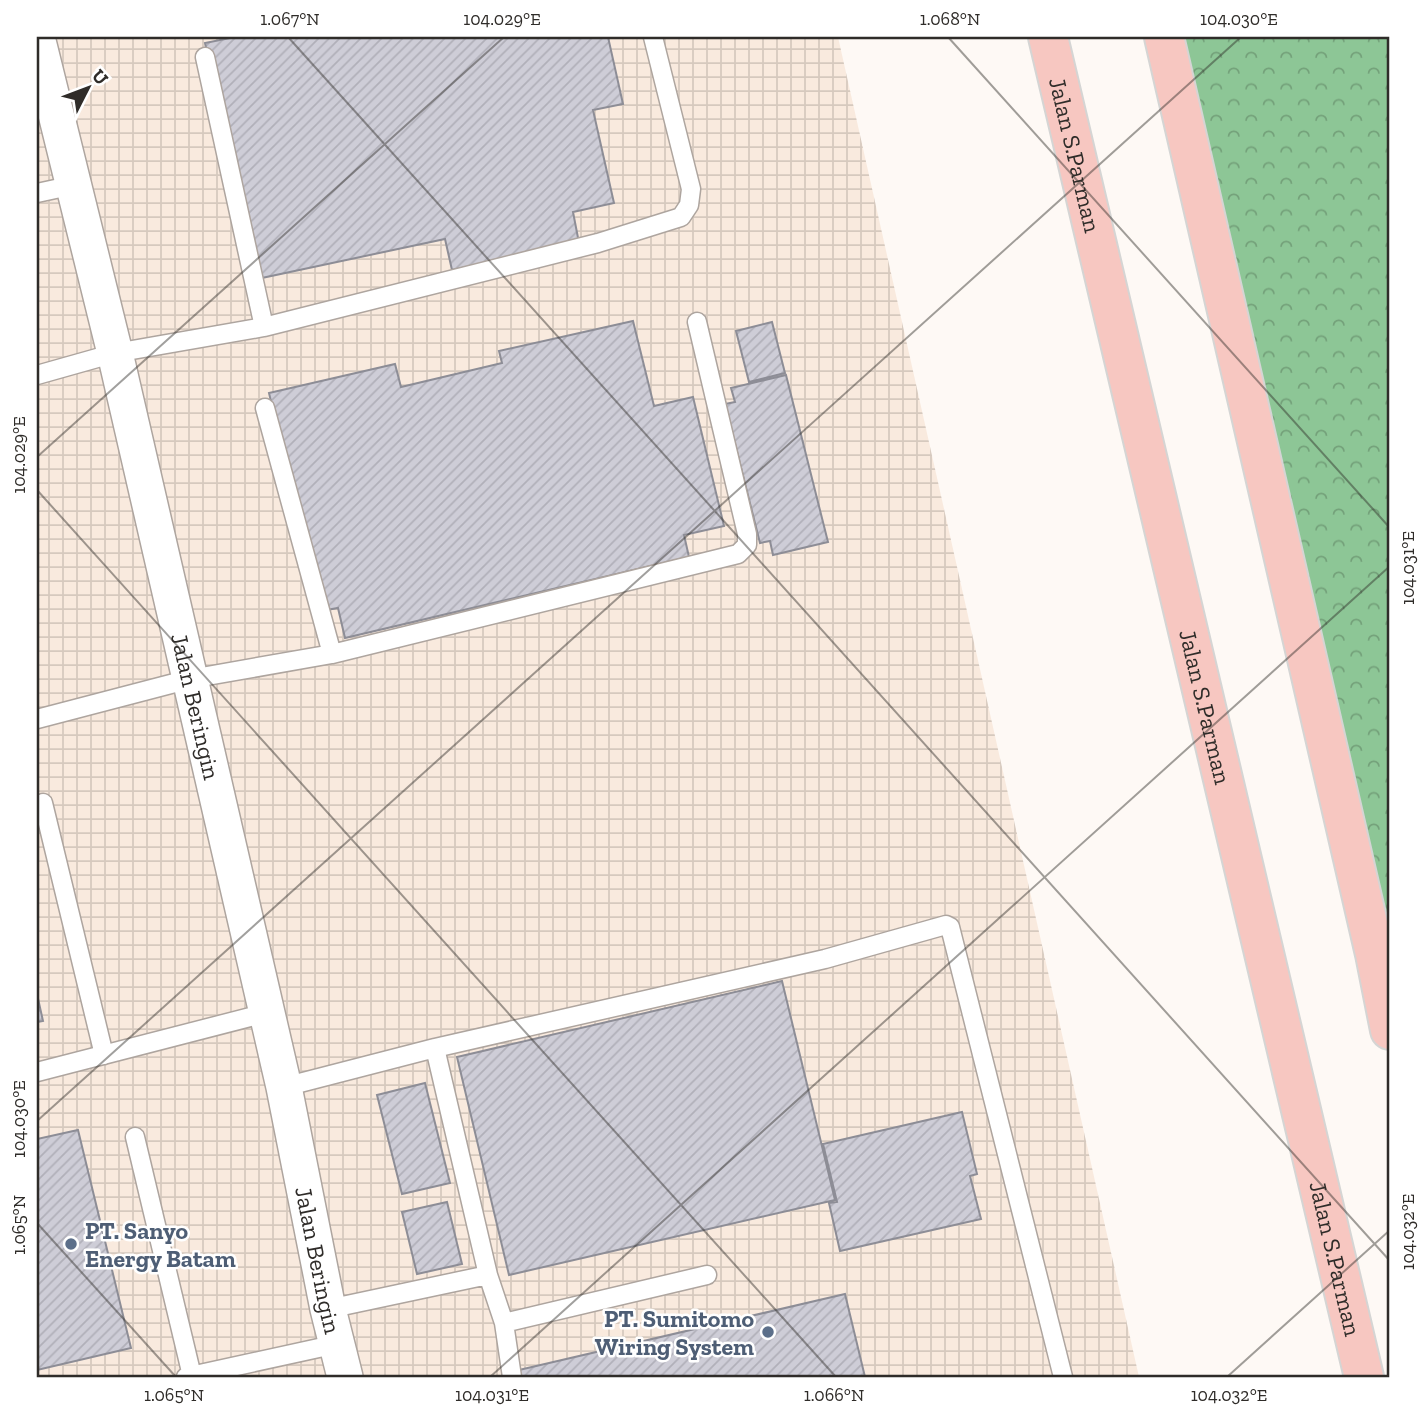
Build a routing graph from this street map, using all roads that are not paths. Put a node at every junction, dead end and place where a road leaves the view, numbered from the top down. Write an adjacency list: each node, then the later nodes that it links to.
1 (37, 37): 6 (street, Jalan Beringin)
2 (653, 37): 9 (lane)
3 (1048, 37): 33 (main road, Jalan S.Parman)
4 (1164, 37): 18 (main road)
5 (205, 57): 9 (lane)
6 (74, 185): 7 (lane); 10 (street, Jalan Beringin)
7 (37, 193)
8 (697, 322): 13 (lane)
9 (264, 327): 10 (lane)
10 (115, 353): 11 (lane); 14 (street, Jalan Beringin)
11 (37, 375)
12 (265, 408): 13 (lane)
13 (332, 654): 14 (lane)
14 (190, 680): 15 (lane); 17 (street, Jalan Beringin)
15 (37, 719)
16 (43, 803): 20 (lane)
17 (266, 1013): 20 (lane); 22 (street, Jalan Beringin)
18 (1390, 1030)
19 (435, 1048): 22 (lane); 24 (lane); 32 (lane)
20 (104, 1055): 21 (lane)
21 (37, 1072)
22 (284, 1087): 26 (street, Jalan Beringin)
23 (135, 1137): 29 (lane)
24 (488, 1275): 26 (lane); 27 (lane)
25 (707, 1275): 27 (lane)
26 (328, 1309): 28 (street, Jalan Beringin)
27 (504, 1323): 31 (lane)
28 (337, 1343): 29 (lane); 30 (street, Jalan Beringin)
29 (189, 1377)
30 (345, 1377)
31 (512, 1377)
32 (1063, 1377)
33 (1364, 1377)

